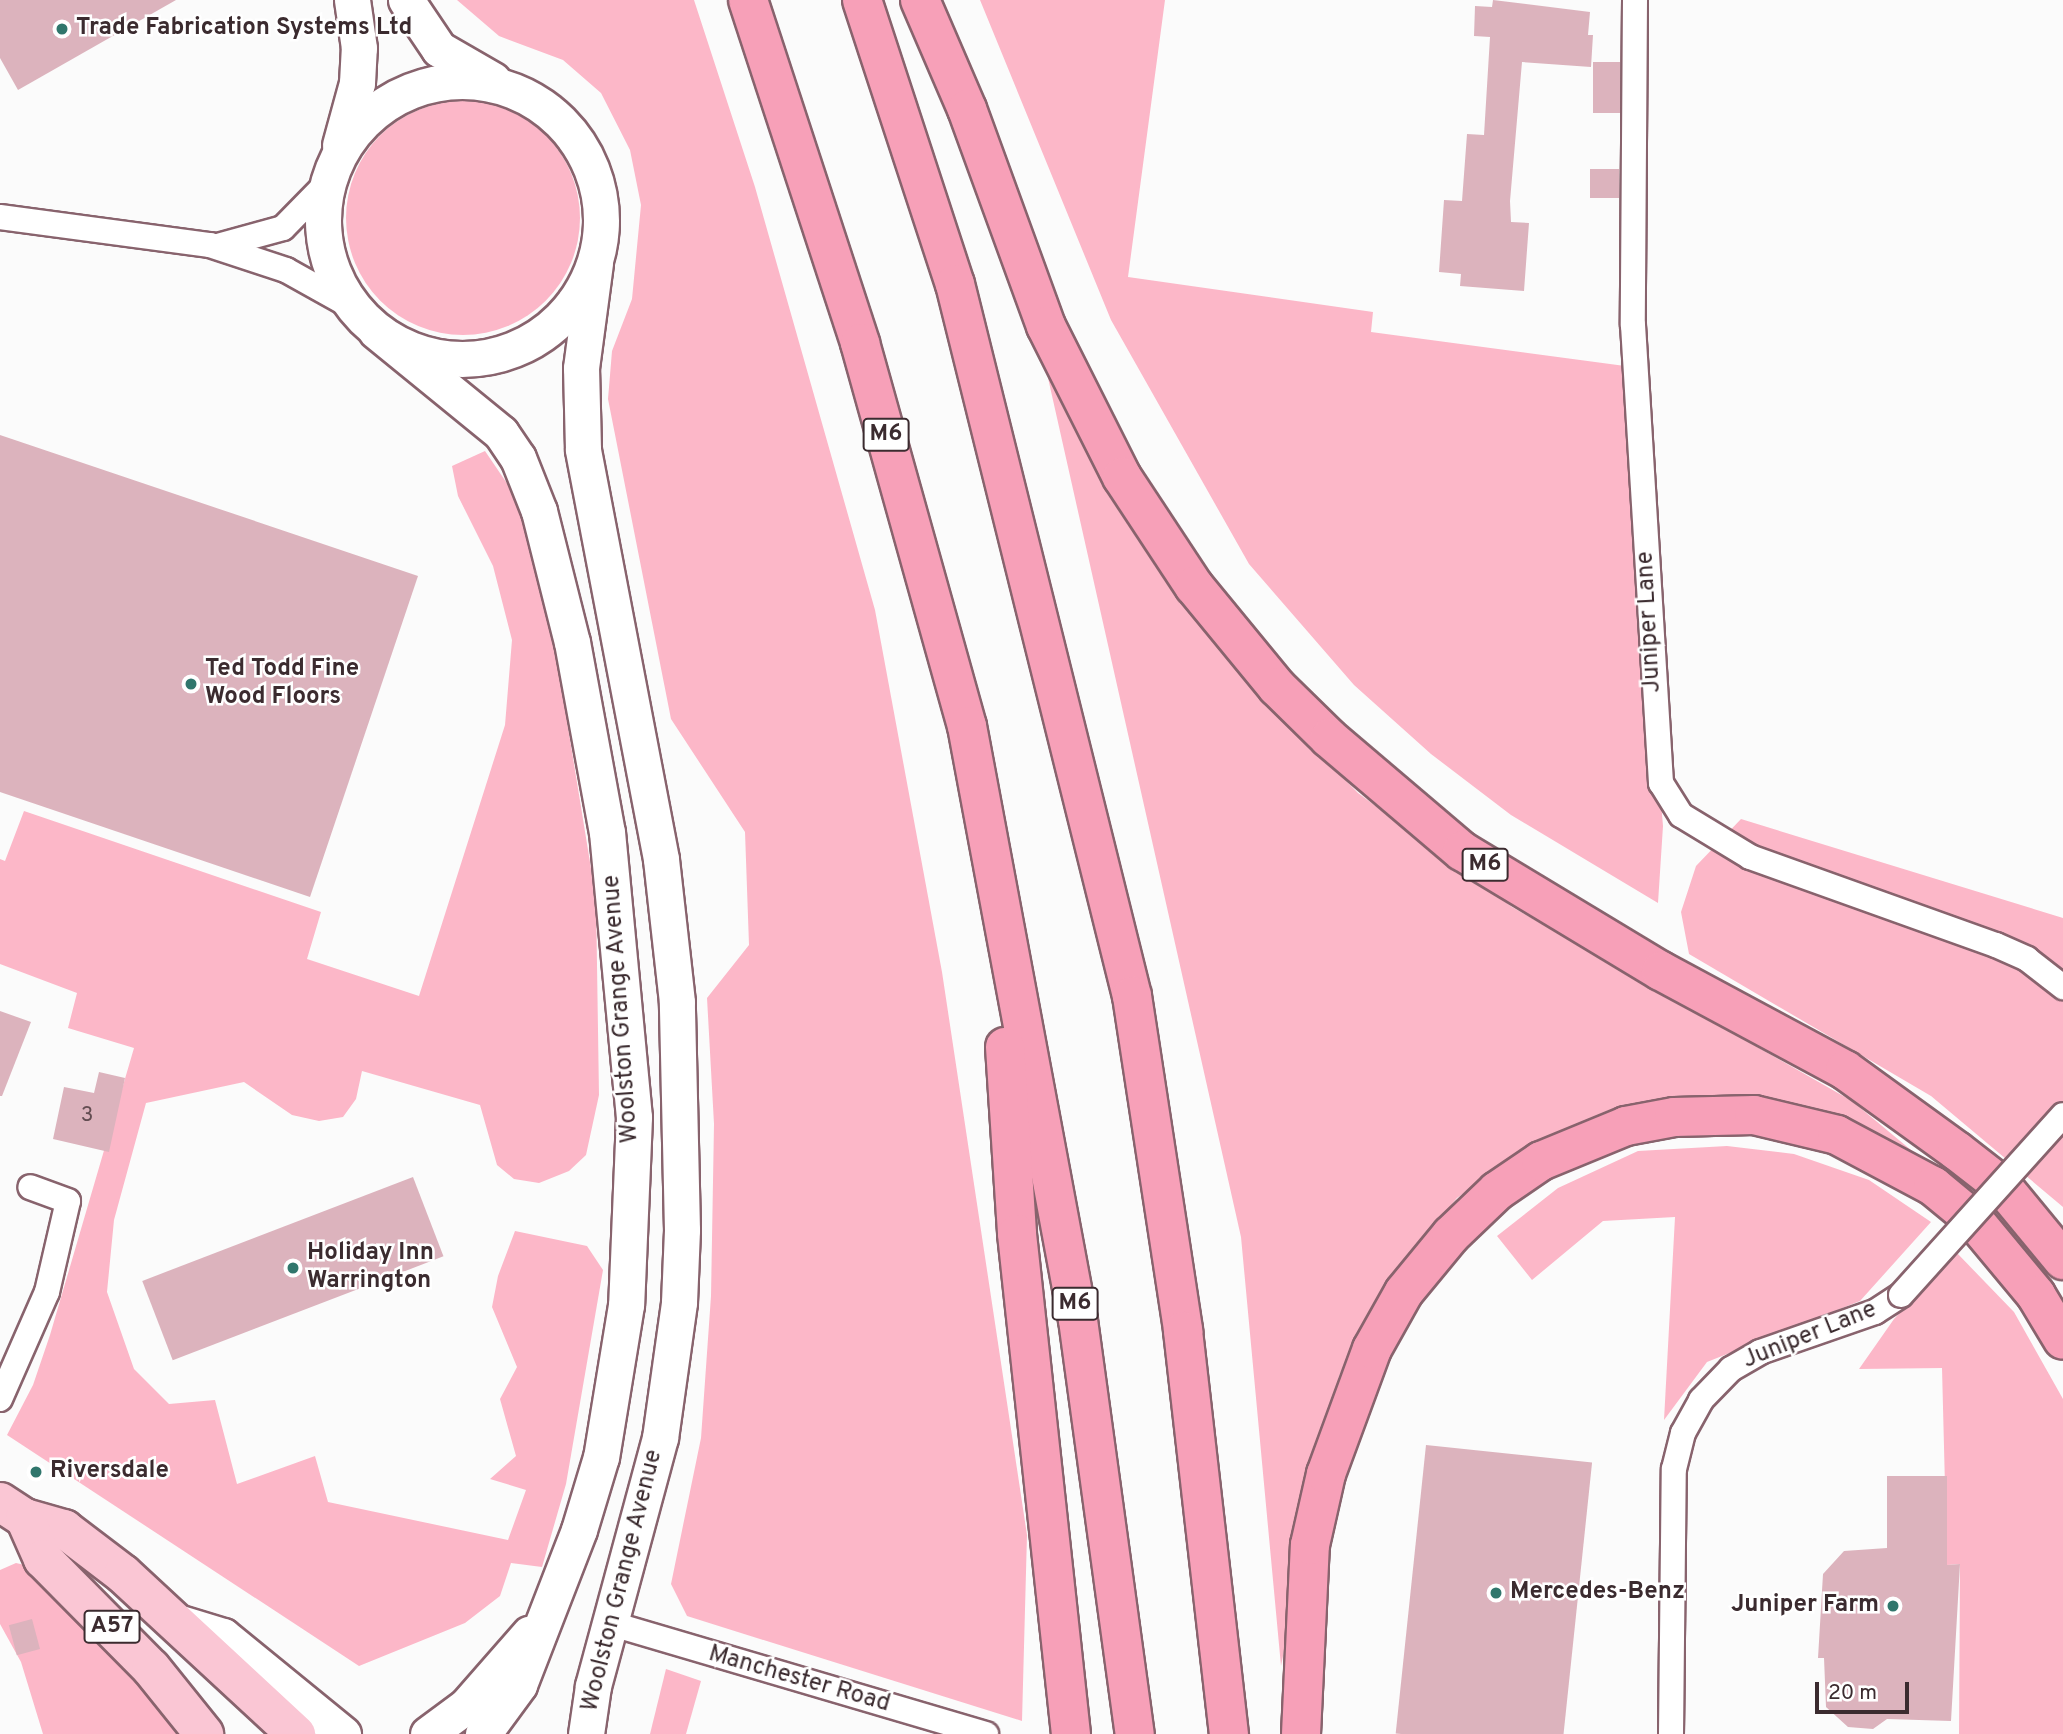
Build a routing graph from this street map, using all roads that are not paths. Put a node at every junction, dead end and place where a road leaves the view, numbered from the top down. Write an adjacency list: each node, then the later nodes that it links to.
1 (352, 0): 8 (main road)
2 (406, 0): 7 (main road)
3 (748, 0): 13 (highway, M6)
4 (862, 0): 33 (highway)
5 (920, 0): 17 (highway, M6)
6 (1635, 0): 14 (street, Juniper Lane)
7 (520, 93): 8 (main road); 11 (main road, Woolston Grange Avenue)
8 (331, 173): 10 (street); 12 (main road)
9 (0, 218): 10 (street)
10 (210, 245): 12 (street)
11 (595, 263): 12 (main road); 23 (main road, Woolston Grange Avenue)
12 (365, 319): 21 (main road, Woolston Grange Avenue)
13 (994, 877): 31 (highway, M6); 32 (highway, M6)
14 (2063, 987)
15 (2063, 1115): 35 (street, Juniper Lane, bridge)
16 (30, 1187): 19 (street)
17 (2063, 1259)
18 (2063, 1340): 34 (highway)
19 (0, 1399)
20 (12, 1510): 22 (main road, A57); 24 (main road, A57)
21 (542, 1618): 27 (main road); 28 (main road, Woolston Grange Avenue)
22 (177, 1622): 25 (main road, A57); 26 (main road)
23 (612, 1624): 29 (main road, Woolston Grange Avenue); 30 (street, Manchester Road)
24 (204, 1734)
25 (296, 1734)
26 (343, 1734)
27 (428, 1734)
28 (483, 1734)
29 (586, 1734)
30 (986, 1734)
31 (1071, 1734)
32 (1135, 1734)
33 (1229, 1734)
34 (1301, 1734)
35 (1671, 1734)

